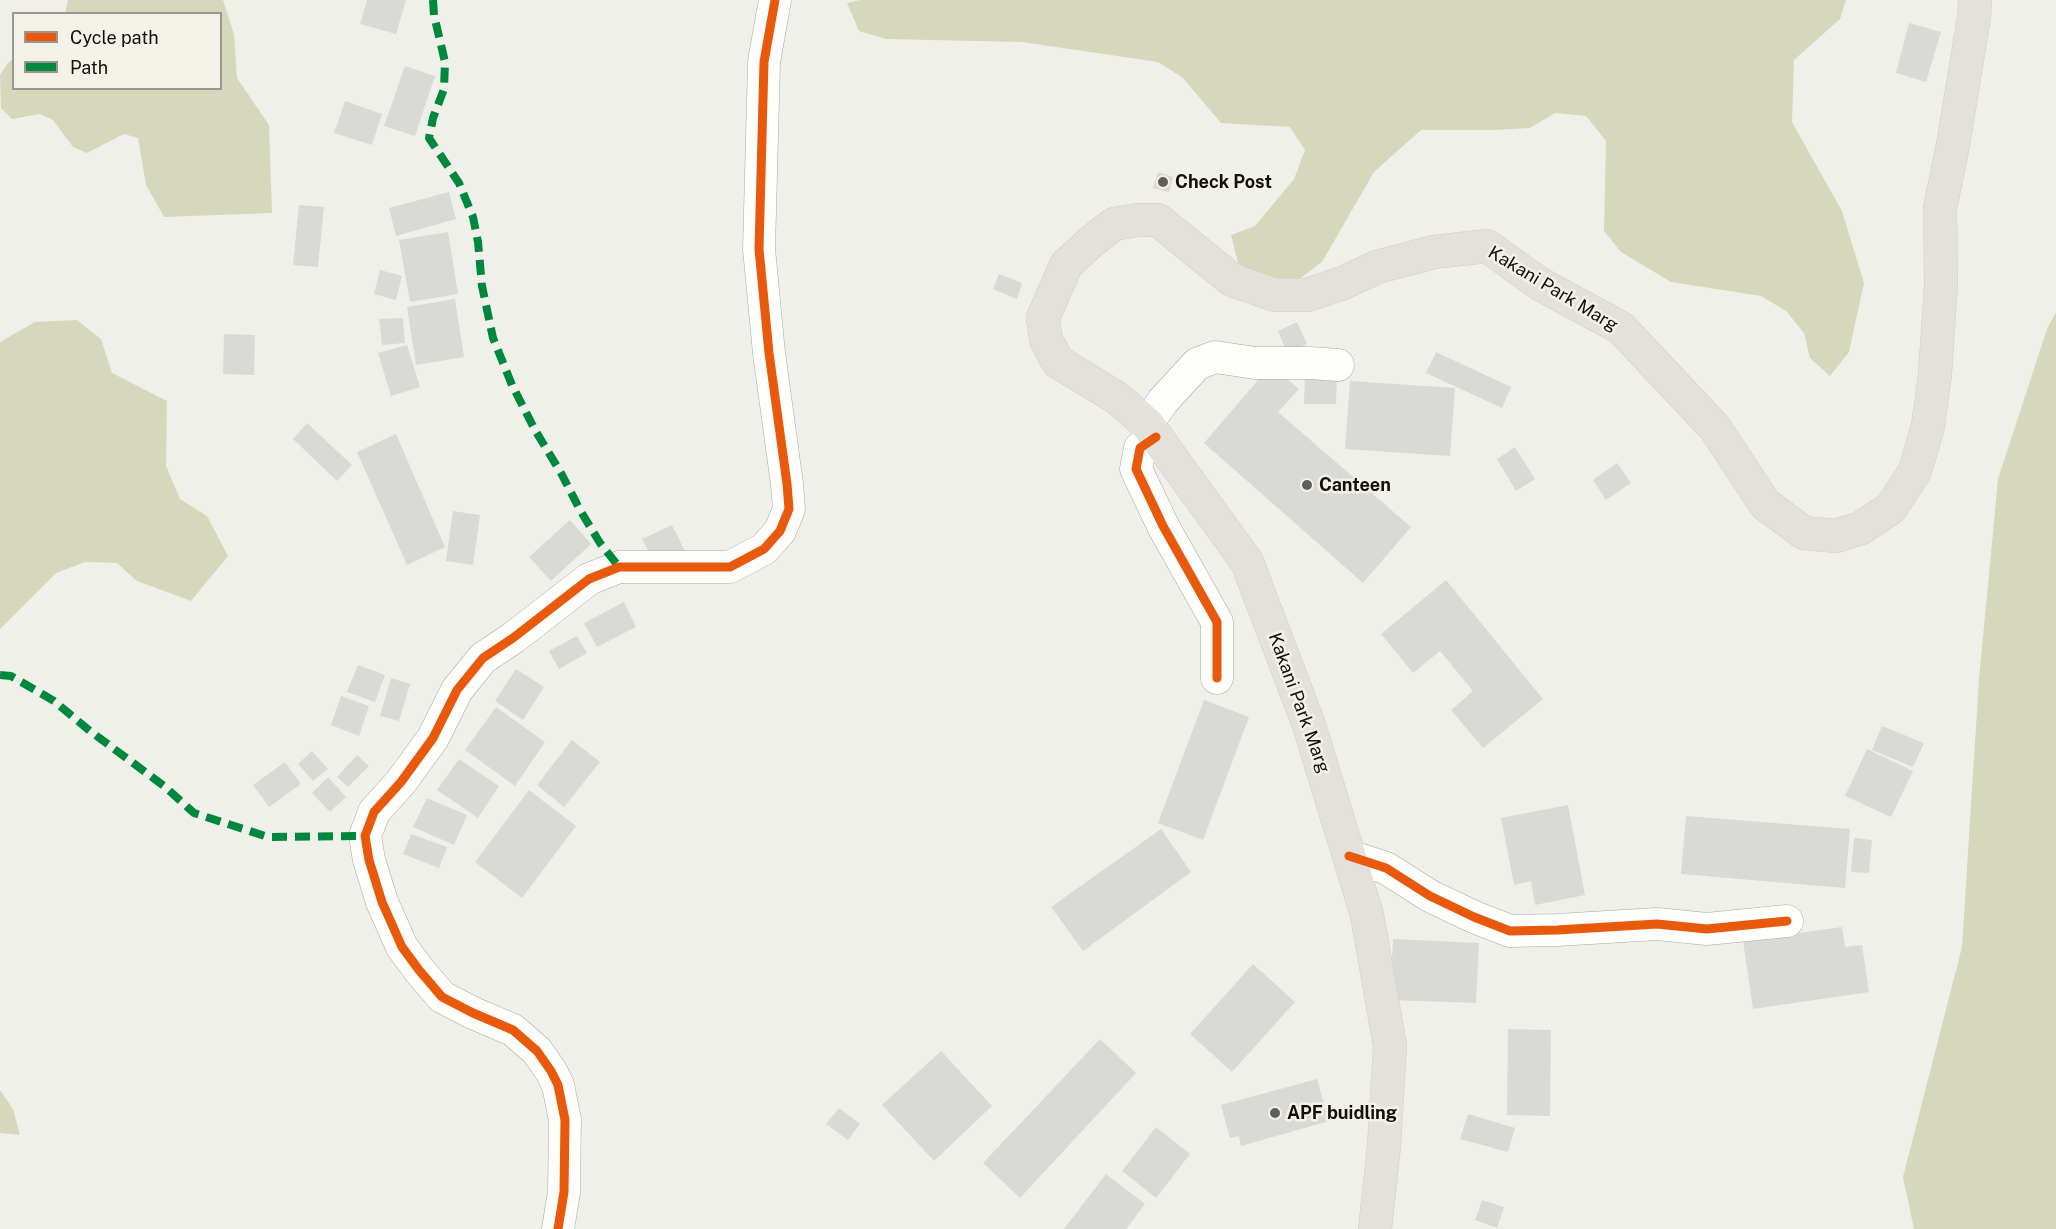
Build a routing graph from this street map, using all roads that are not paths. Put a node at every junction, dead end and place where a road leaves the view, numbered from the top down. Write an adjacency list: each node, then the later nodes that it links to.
1 (775, 0): 8 (street)
2 (1974, 0): 4 (main road, Kakani Park Marg)
3 (1338, 365): 4 (street)
4 (1152, 430): 5 (street); 6 (main road, Kakani Park Marg)
5 (1217, 678)
6 (1349, 856): 7 (street); 9 (main road, Kakani Park Marg)
7 (1787, 921)
8 (558, 1229)
9 (1375, 1229)

